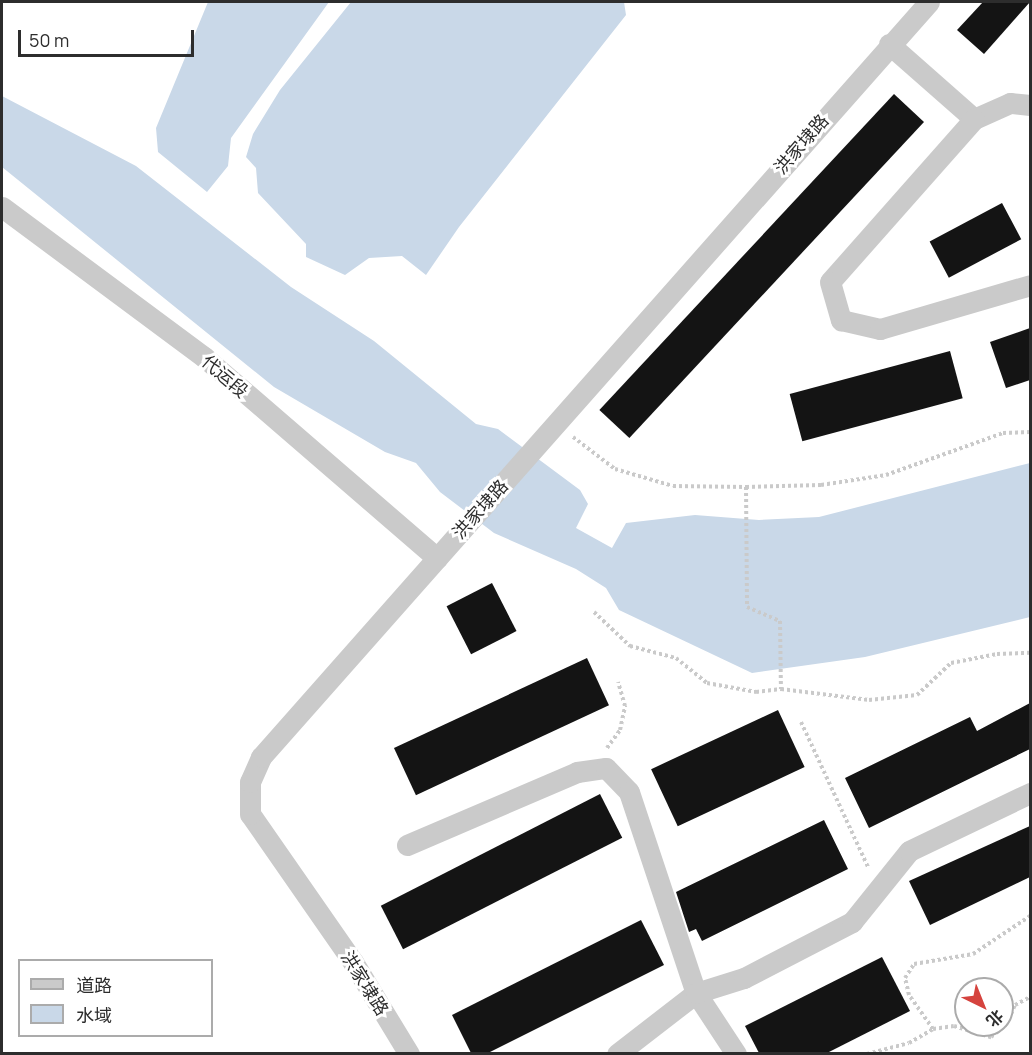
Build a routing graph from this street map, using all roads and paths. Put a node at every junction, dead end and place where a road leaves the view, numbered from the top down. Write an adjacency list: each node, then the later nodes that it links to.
1 (928, 2): 2 (street, 洪家埭路)
2 (889, 44): 4 (street); 7 (street, 洪家埭路)
3 (1030, 105): 4 (street)
4 (974, 119): 6 (street)
5 (2, 207): 10 (street, 代运段)
6 (1030, 285)
7 (552, 429): 9 (path); 10 (street, 洪家埭路)
8 (1030, 432): 9 (path)
9 (746, 487): 14 (path)
10 (437, 558): 24 (street, 洪家埭路)
11 (594, 612): 14 (path)
12 (1030, 653): 14 (path)
13 (618, 682): 16 (path)
14 (781, 689)
15 (801, 722): 19 (path)
16 (586, 770): 18 (street); 21 (street)
17 (1030, 793): 19 (street)
18 (407, 845)
19 (878, 889): 21 (street)
20 (1030, 916): 23 (path)
21 (696, 993): 25 (street); 26 (street)
22 (1030, 997): 23 (path)
23 (933, 1029): 27 (path)
24 (409, 1053)
25 (617, 1053)
26 (736, 1053)
27 (867, 1053)

